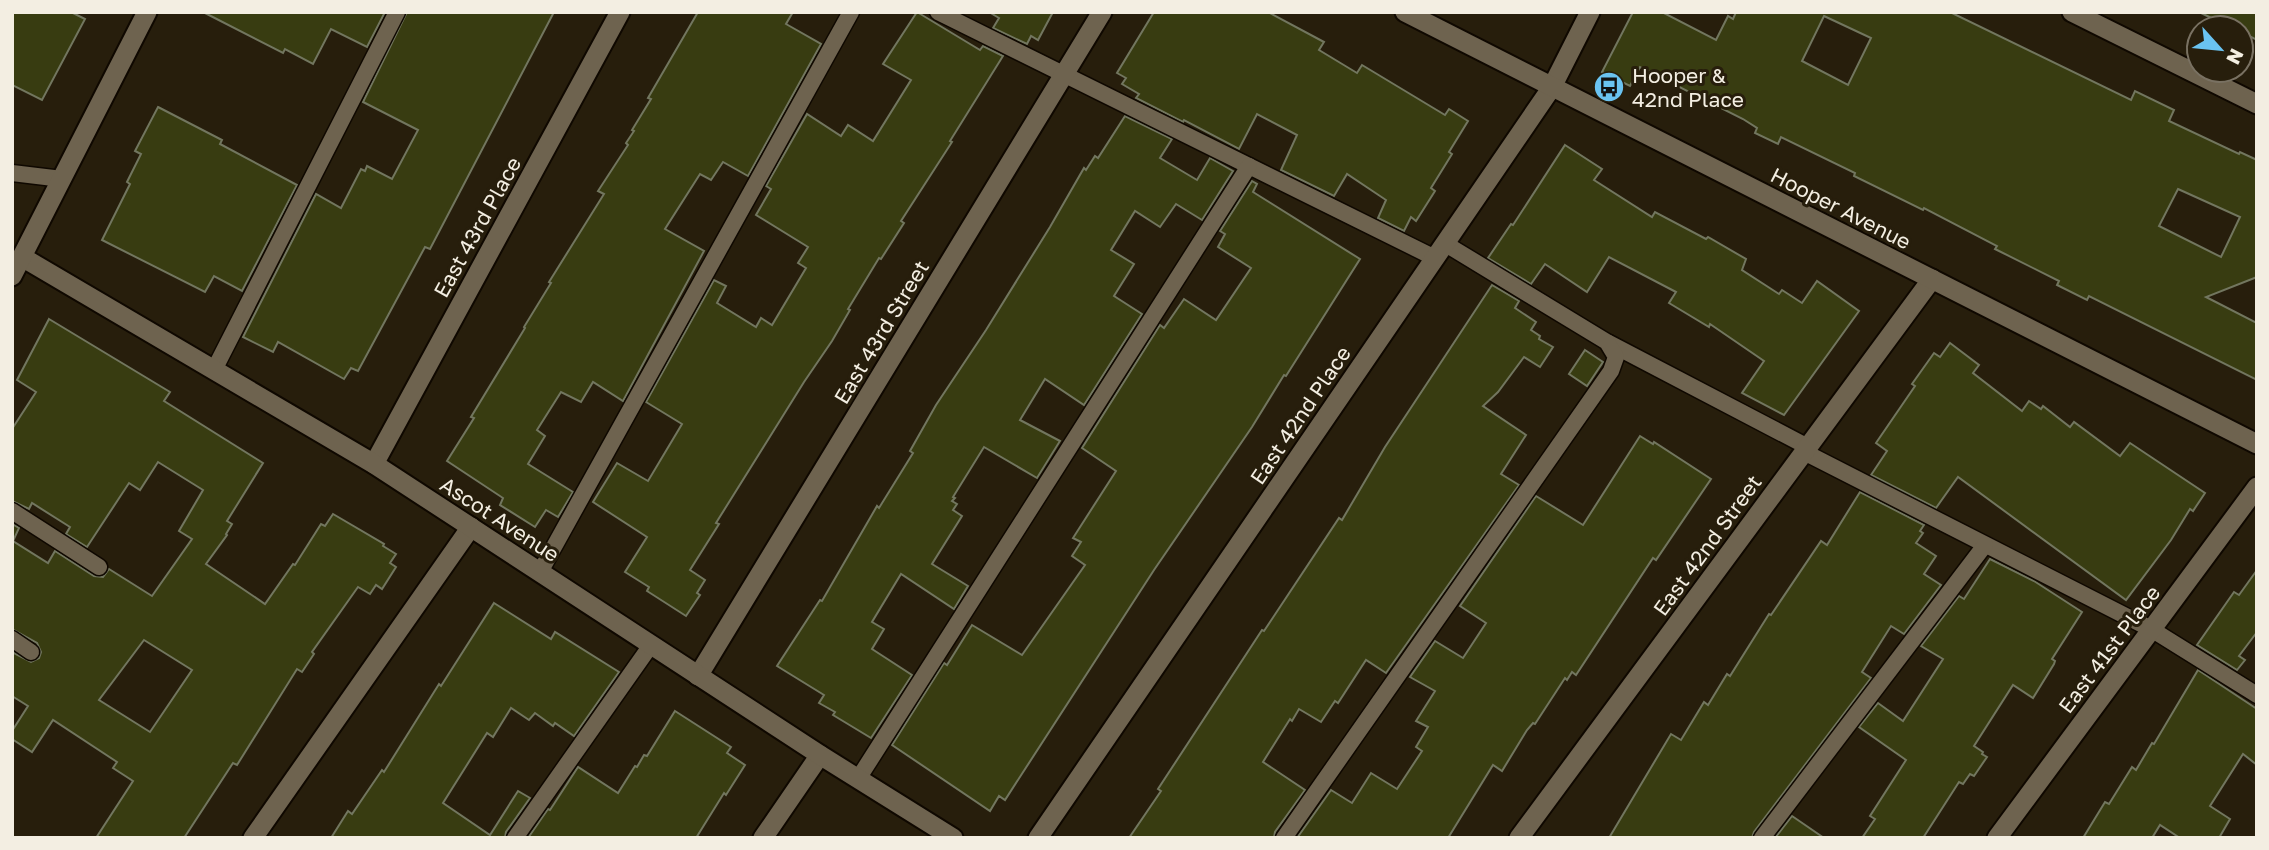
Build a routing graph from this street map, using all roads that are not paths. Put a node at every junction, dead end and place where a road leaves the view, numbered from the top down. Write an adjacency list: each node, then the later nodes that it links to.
1 (147, 12): 15 (street)
2 (397, 12): 21 (lane)
3 (620, 12): 24 (street, East 43rd Place)
4 (851, 12): 30 (lane)
5 (937, 12): 10 (lane)
6 (1102, 12): 10 (street, East 43rd Street)
7 (1405, 12): 11 (street, Hooper Avenue)
8 (1590, 12): 11 (street, East 42nd Place)
9 (2072, 12): 12 (street)
10 (1065, 74): 13 (lane); 35 (street, East 43rd Street)
11 (1552, 87): 16 (street, East 42nd Place); 19 (street, Hooper Avenue)
12 (2257, 104)
13 (1249, 166): 16 (lane); 38 (lane)
14 (12, 173): 15 (lane)
15 (62, 180): 17 (street)
16 (1439, 251): 20 (lane); 43 (street, East 42nd Place)
17 (17, 254): 18 (street); 21 (street, Ascot Avenue)
18 (12, 276)
19 (1932, 279): 22 (street, Hooper Avenue); 23 (street, East 42nd Street)
20 (1607, 342): 23 (lane); 44 (lane)
21 (214, 370): 24 (street, Ascot Avenue)
22 (2257, 444)
23 (1806, 450): 28 (lane); 45 (street, East 42nd Street)
24 (374, 464): 27 (street, Ascot Avenue)
25 (2257, 487): 31 (street, East 41st Place)
26 (12, 510): 29 (lane)
27 (471, 527): 30 (street, Ascot Avenue); 39 (street)
28 (1985, 545): 31 (lane); 46 (lane)
29 (99, 567)
30 (540, 572): 33 (street, Ascot Avenue)
31 (2151, 629): 36 (lane); 47 (street, East 41st Place)
32 (12, 639): 34 (lane)
33 (651, 645): 35 (street, Ascot Avenue); 40 (lane)
34 (31, 652)
35 (698, 676): 37 (street, Ascot Avenue)
36 (2257, 695)
37 (820, 755): 38 (street, Ascot Avenue); 41 (street)
38 (858, 779): 42 (street, Ascot Avenue)
39 (253, 838)
40 (515, 838)
41 (763, 838)
42 (953, 838)
43 (1038, 838)
44 (1284, 838)
45 (1519, 838)
46 (1762, 838)
47 (1997, 838)

